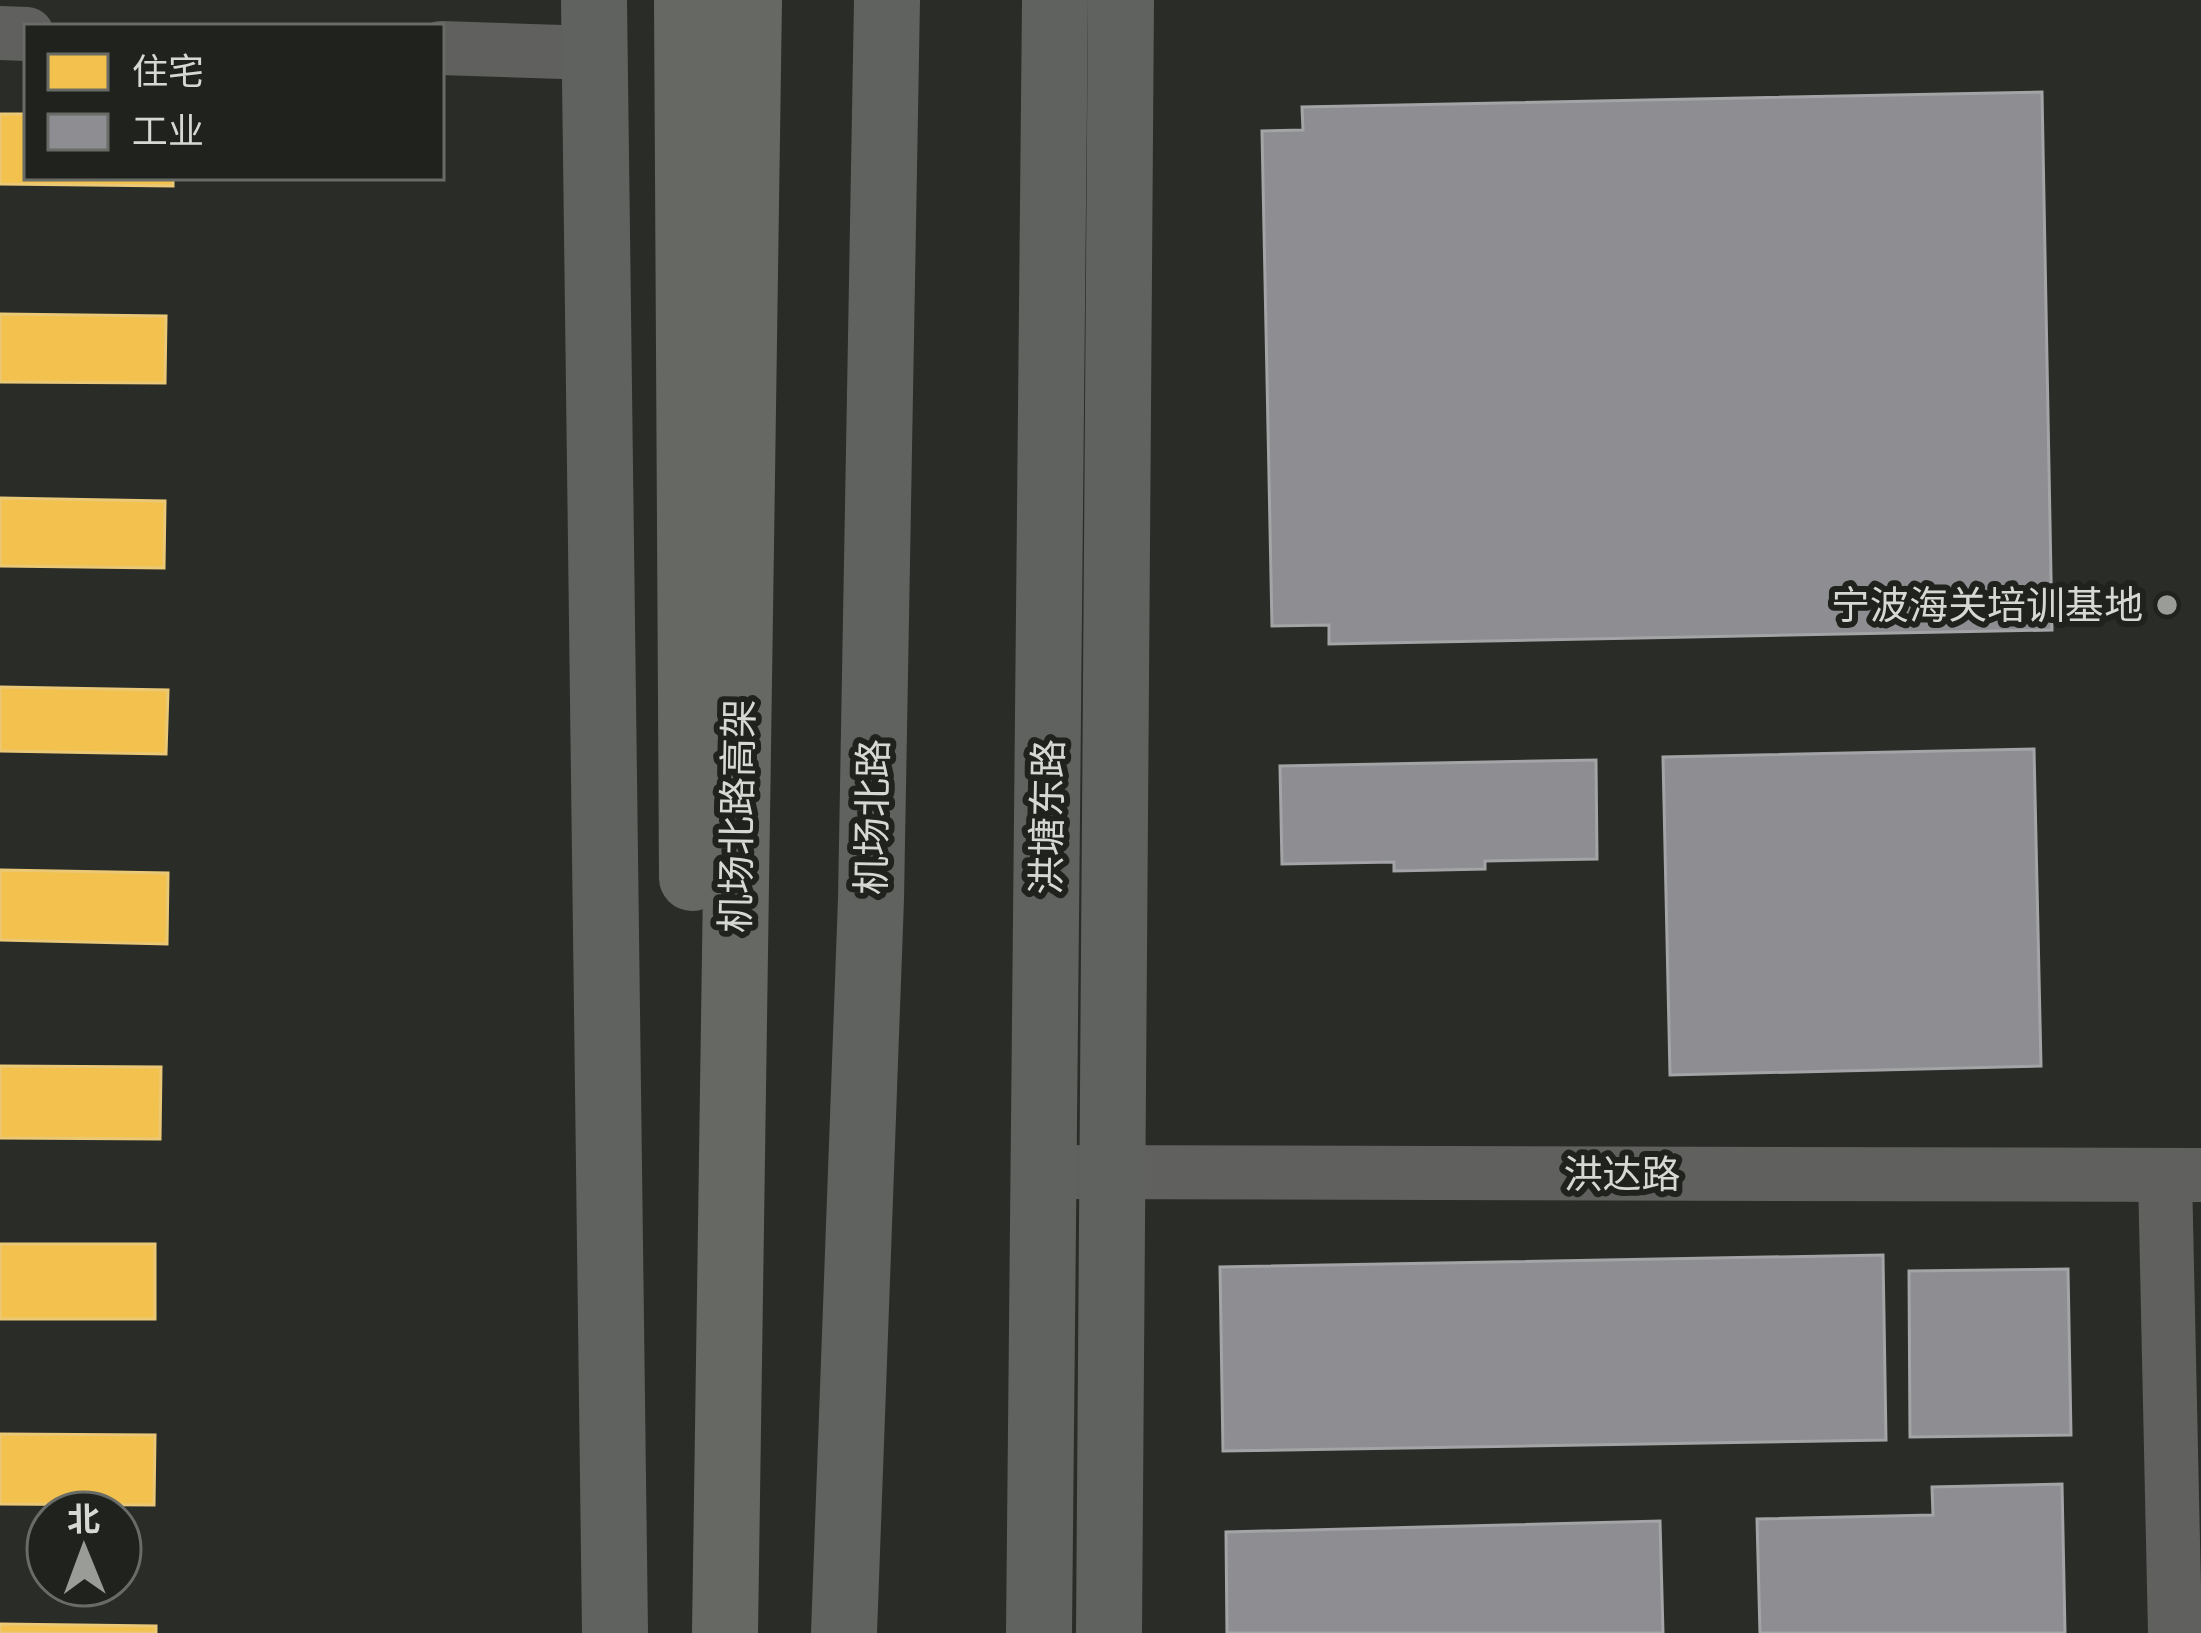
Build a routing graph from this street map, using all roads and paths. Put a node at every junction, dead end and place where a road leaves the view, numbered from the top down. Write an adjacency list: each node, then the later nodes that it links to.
1 (687, 0): 12 (highway, 机场北路高架)
2 (749, 0): 13 (highway, 机场北路高架)
3 (887, 0): 14 (main road, 机场北路)
4 (1055, 0): 8 (main road, 洪塘东路)
5 (1121, 0): 9 (main road, 洪塘东路)
6 (594, 27): 7 (street); 11 (main road)
7 (444, 48)
8 (1043, 1172): 9 (street, 洪达路); 15 (main road, 洪塘东路)
9 (1112, 1173): 10 (street, 洪达路); 16 (main road, 洪塘东路)
10 (2183, 1175): 17 (street)
11 (615, 1633)
12 (696, 1633)
13 (724, 1633)
14 (844, 1633)
15 (1039, 1633)
16 (1109, 1633)
17 (2175, 1633)

